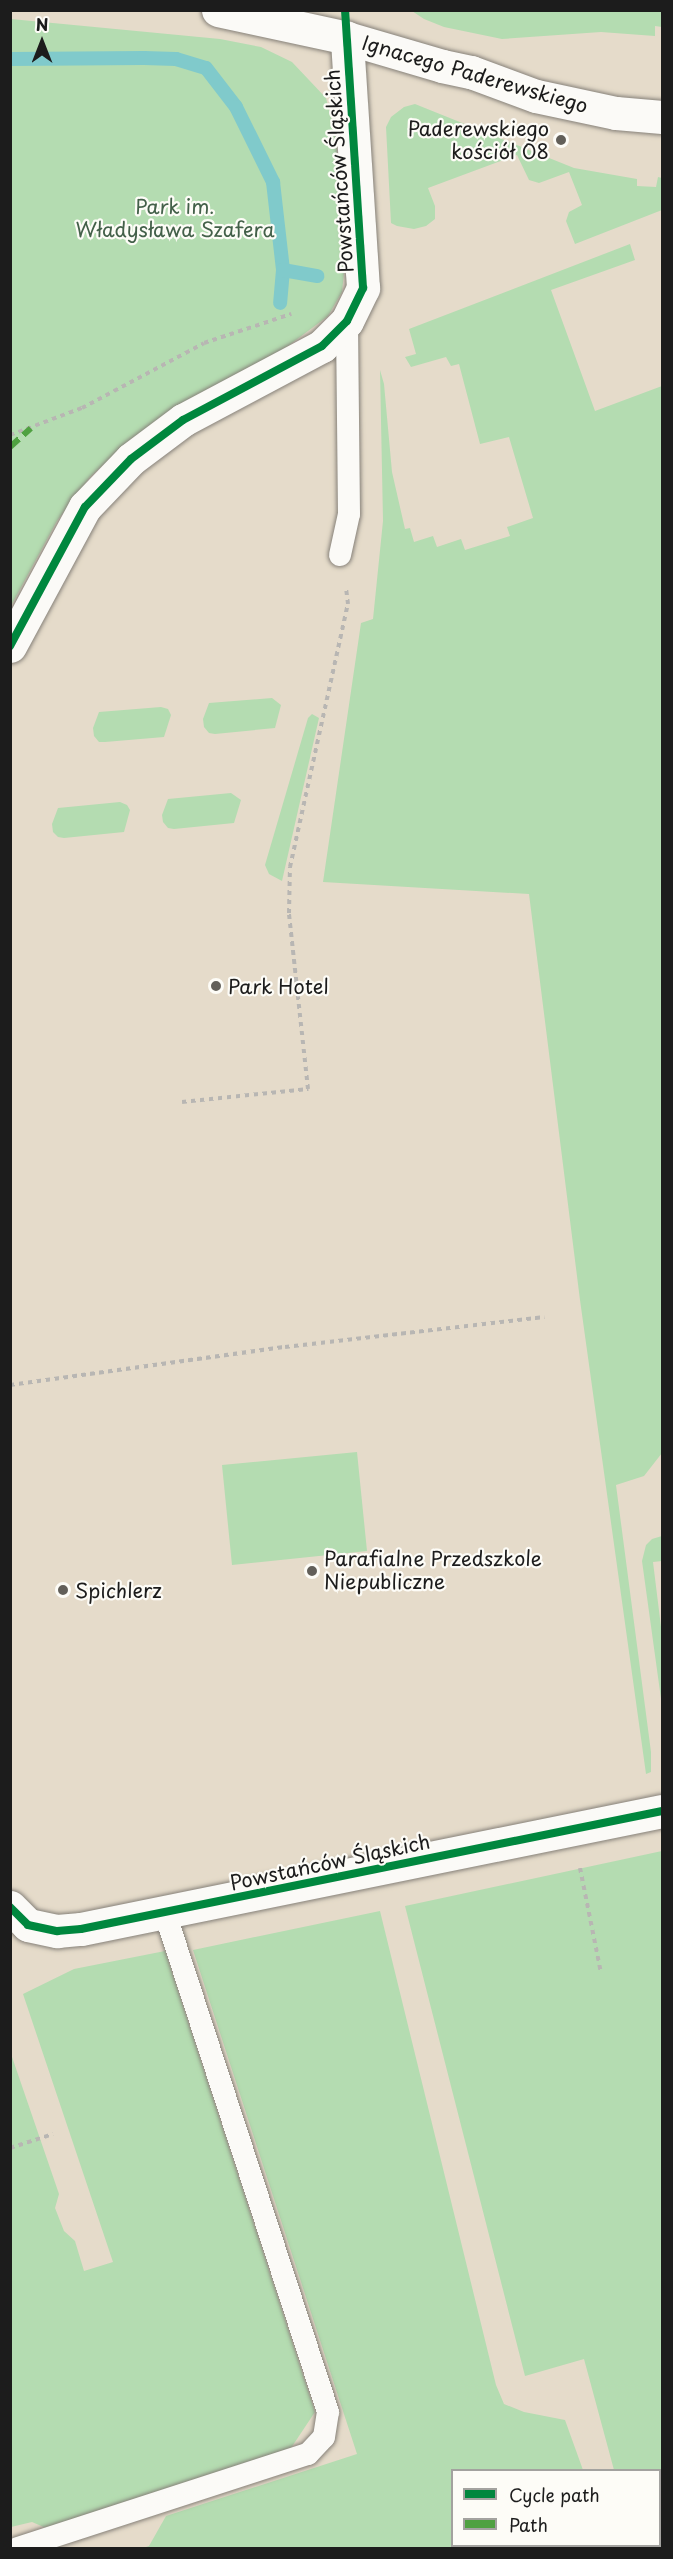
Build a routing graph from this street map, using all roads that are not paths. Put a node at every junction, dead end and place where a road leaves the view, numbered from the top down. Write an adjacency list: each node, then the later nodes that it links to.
1 (218, 10): 2 (street, Ignacego Paderewskiego)
2 (346, 24): 3 (street, Ignacego Paderewskiego); 4 (street, Powstańców Śląskich)
3 (663, 117)
4 (348, 321): 5 (lane); 6 (street, Powstańców Śląskich)
5 (340, 555)
6 (10, 646)
7 (663, 1811): 8 (street, Powstańców Śląskich)
8 (165, 1912): 9 (street, Powstańców Śląskich); 10 (lane)
9 (16, 1925)
10 (18, 2548)

